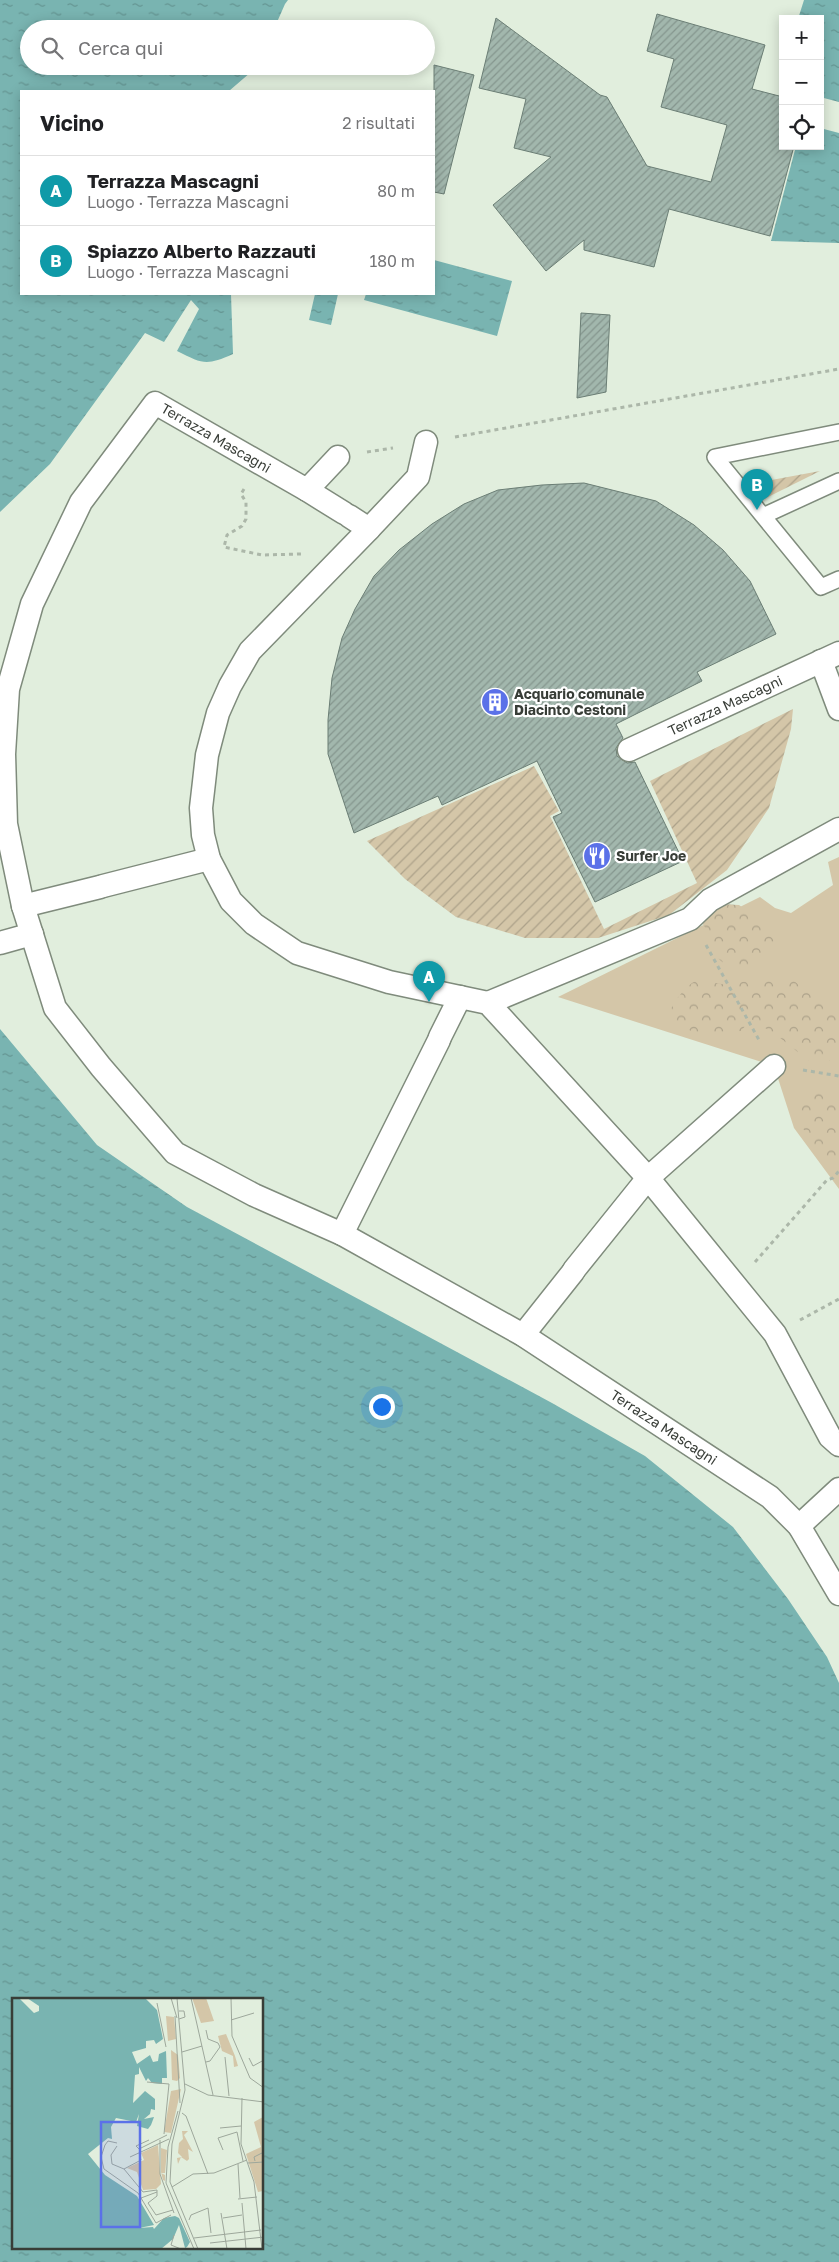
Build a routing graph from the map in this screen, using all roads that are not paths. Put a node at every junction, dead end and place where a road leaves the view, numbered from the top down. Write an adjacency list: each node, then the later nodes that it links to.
1 (839, 432): 6 (lane)
2 (426, 442): 7 (street)
3 (338, 457): 5 (street)
4 (839, 481): 6 (lane)
5 (307, 490): 7 (street, Terrazza Mascagni); 14 (street, Terrazza Mascagni)
6 (762, 516): 8 (lane)
7 (369, 529): 13 (street)
8 (839, 578)
9 (830, 657): 10 (street, Terrazza Mascagni); 11 (street, Terrazza Mascagni)
10 (839, 709)
11 (629, 750)
12 (839, 829): 18 (street)
13 (209, 859): 14 (street); 17 (street)
14 (23, 906): 15 (street, Terrazza Mascagni)
15 (32, 934): 16 (street); 21 (street, Terrazza Mascagni)
16 (0, 943)
17 (460, 998): 18 (street); 21 (street)
18 (488, 1004): 20 (street)
19 (774, 1066): 20 (street)
20 (648, 1178): 22 (street); 23 (street)
21 (342, 1234): 22 (street, Terrazza Mascagni)
22 (523, 1335): 25 (street, Terrazza Mascagni)
23 (839, 1445)
24 (839, 1489): 25 (street)
25 (799, 1526): 26 (street, Terrazza Mascagni)
26 (839, 1594)

